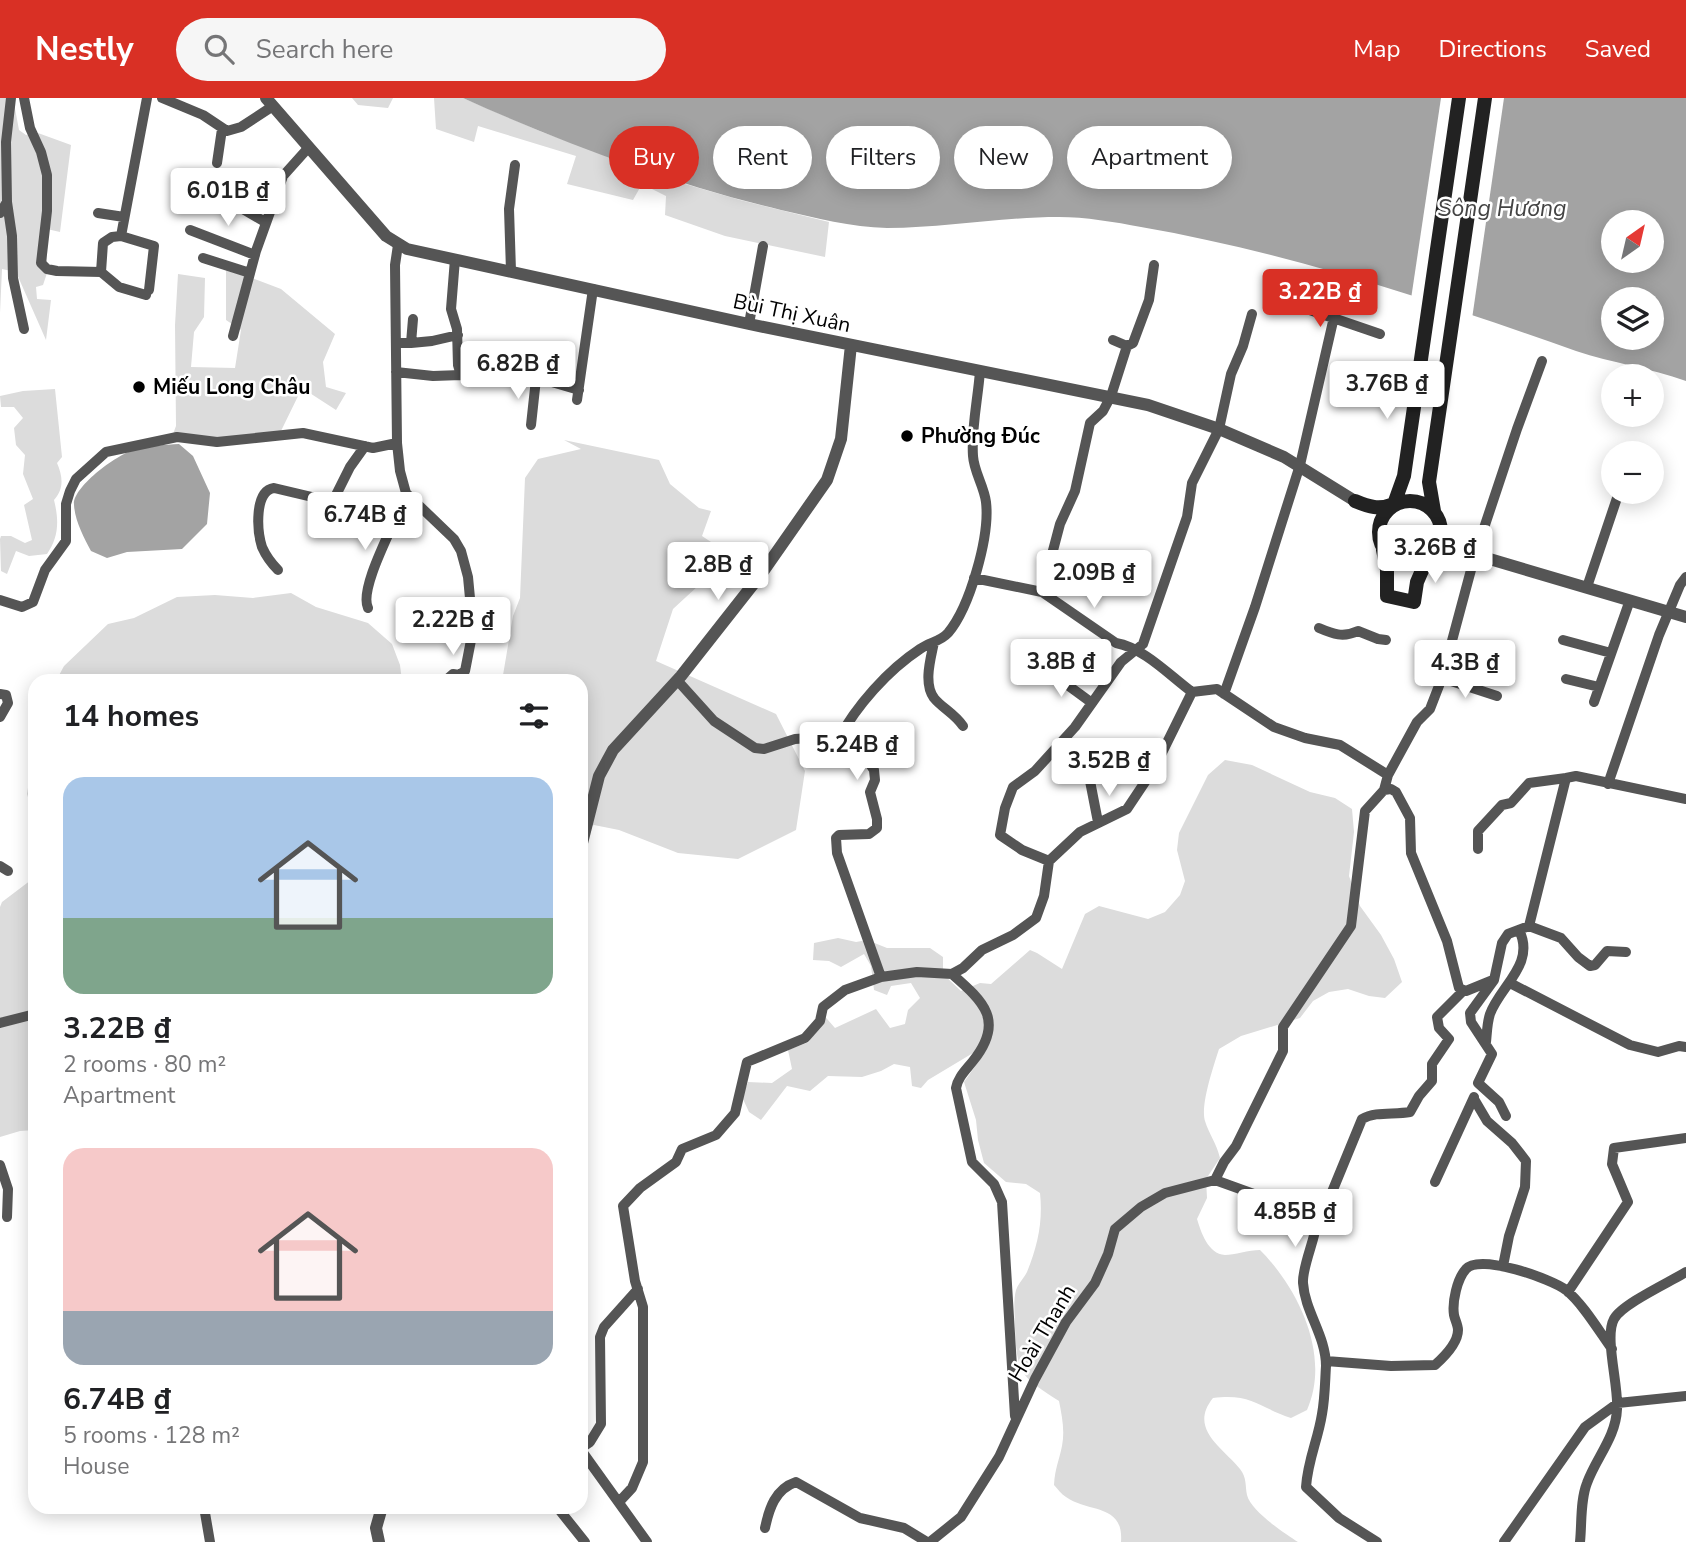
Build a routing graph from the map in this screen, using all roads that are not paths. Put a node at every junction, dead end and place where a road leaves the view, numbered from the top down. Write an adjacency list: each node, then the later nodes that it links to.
1 (11, 98): 15 (street)
2 (24, 98): 29 (street)
3 (147, 98): 18 (street)
4 (162, 98): 10 (street)
5 (1452, 98): 47 (main road)
6 (1459, 98): 47 (main road)
7 (1485, 98): 51 (main road)
8 (1492, 98): 51 (main road)
9 (270, 102): 10 (street); 11 (street)
10 (222, 129): 12 (street)
11 (309, 147): 19 (street); 22 (street)
12 (217, 163)
13 (516, 165): 28 (street)
14 (229, 201): 19 (street)
15 (7, 202): 16 (street); 37 (street)
16 (0, 213)
17 (98, 213): 18 (street)
18 (124, 216): 21 (street)
19 (265, 222): 24 (street)
20 (190, 230): 24 (street)
21 (121, 236): 29 (street); 29 (street)
22 (398, 245): 26 (street, Bùi Thị Xuân); 42 (street)
23 (763, 246): 36 (street)
24 (254, 255): 30 (street)
25 (203, 258): 30 (street)
26 (455, 259): 28 (street, Bùi Thị Xuân); 39 (street)
27 (1154, 265): 45 (street)
28 (511, 271): 31 (street, Bùi Thị Xuân)
29 (101, 272)
30 (250, 273): 40 (street)
31 (593, 289): 36 (street, Bùi Thị Xuân); 52 (street)
32 (1269, 296): 34 (street)
33 (1252, 314): 55 (street)
34 (1334, 317): 38 (street); 58 (street)
35 (413, 319): 43 (street)
36 (749, 324): 44 (street, Bùi Thị Xuân)
37 (24, 329)
38 (1381, 334)
39 (458, 335): 43 (street); 50 (street)
40 (233, 336)
41 (1113, 340): 45 (street)
42 (396, 343): 43 (street); 49 (street)
43 (411, 343)
44 (851, 345): 48 (street, Bùi Thị Xuân); 89 (street)
45 (1128, 346): 53 (street)
46 (1542, 361): 65 (street)
47 (1416, 368): 61 (main road)
48 (980, 371): 53 (street, Bùi Thị Xuân); 69 (street)
49 (396, 372): 50 (street); 56 (street)
50 (461, 375): 52 (street)
51 (1448, 376): 63 (main road)
52 (536, 379): 54 (street)
53 (1111, 396): 55 (street, Bùi Thị Xuân); 71 (street)
54 (531, 425)
55 (1219, 429): 58 (street, Bùi Thị Xuân); 83 (street)
56 (397, 443): 57 (street); 59 (street)
57 (365, 446): 67 (street); 72 (street)
58 (1300, 465): 60 (street, Bùi Thị Xuân); 93 (street)
59 (406, 493): 74 (street); 78 (street)
60 (1355, 501): 61 (main road); 64 (main road)
61 (1394, 504): 63 (main road); 64 (main road)
62 (1615, 504): 70 (street)
63 (1437, 516): 65 (main road); 66 (main road)
64 (1381, 544): 66 (main road); 66 (main road)
65 (1471, 554): 66 (main road); 70 (street); 87 (street)
66 (1427, 559)
67 (278, 570)
68 (1686, 577): 75 (street)
69 (974, 578): 71 (street); 82 (street)
70 (1587, 587): 73 (street)
71 (1042, 592): 83 (street)
72 (0, 600)
73 (1630, 600): 75 (street); 84 (street)
74 (368, 608)
75 (1668, 611): 76 (street); 105 (street)
76 (1686, 617)
77 (1319, 628): 80 (street)
78 (473, 631): 79 (street); 86 (street)
79 (491, 636)
80 (1386, 640)
81 (1563, 640): 84 (street)
82 (934, 642): 98 (street); 100 (street)
83 (1134, 650): 91 (street); 96 (street)
84 (1611, 653): 90 (street)
85 (1047, 670): 96 (street)
86 (460, 674)
87 (1442, 678): 94 (street); 102 (street)
88 (1566, 679): 90 (street)
89 (677, 680): 100 (street); 108 (street)
90 (1599, 687): 95 (street)
91 (1192, 692): 93 (street); 109 (street)
92 (0, 694): 97 (street)
93 (1224, 694): 102 (street)
94 (1497, 696)
95 (1594, 702)
96 (1092, 703): 111 (street)
97 (0, 717)
98 (963, 726)
99 (884, 728): 101 (street)
100 (838, 740): 101 (street)
101 (867, 756): 116 (street)
102 (1388, 775): 106 (street)
103 (1566, 778): 105 (street); 110 (street); 112 (street)
104 (1090, 781): 109 (street)
105 (1608, 783): 107 (street)
106 (1384, 790): 119 (street); 129 (street)
107 (1686, 799)
108 (588, 819)
109 (1098, 822): 111 (street)
110 (1478, 849)
111 (1049, 861): 115 (street)
112 (1529, 926): 113 (street); 114 (street)
113 (1519, 930): 117 (street); 118 (street)
114 (1626, 952)
115 (952, 974): 116 (street); 141 (street)
116 (881, 977): 135 (street)
117 (1493, 980): 119 (street); 122 (street)
118 (1510, 983): 122 (street); 123 (street)
119 (1463, 991): 132 (street)
120 (28, 1016): 121 (street)
121 (0, 1024)
122 (1486, 1042): 124 (street)
123 (1686, 1047)
124 (1478, 1083): 125 (street); 126 (street)
125 (1474, 1099): 130 (street); 133 (street)
126 (1506, 1116)
127 (1686, 1138): 136 (street)
128 (0, 1166): 131 (street)
129 (1215, 1180): 132 (street); 141 (street, Hoài Thanh)
130 (1435, 1182)
131 (7, 1217)
132 (1317, 1221): 138 (street)
133 (1503, 1266): 136 (street); 138 (street)
134 (1686, 1272): 137 (street)
135 (638, 1290): 142 (street); 144 (street)
136 (1569, 1292): 137 (street)
137 (1612, 1349): 140 (street)
138 (1326, 1361): 154 (street)
139 (1686, 1396): 140 (street)
140 (1618, 1403): 155 (street); 156 (street)
141 (1016, 1418): 153 (street, Hoài Thanh)
142 (588, 1444)
143 (588, 1459): 144 (street)
144 (618, 1502): 152 (street)
145 (205, 1514): 149 (street)
146 (380, 1514): 150 (street)
147 (563, 1514): 151 (street)
148 (765, 1528): 153 (street)
149 (210, 1542)
150 (379, 1542)
151 (585, 1542)
152 (647, 1542)
153 (928, 1542)
154 (1377, 1542)
155 (1504, 1542)
156 (1580, 1542)

